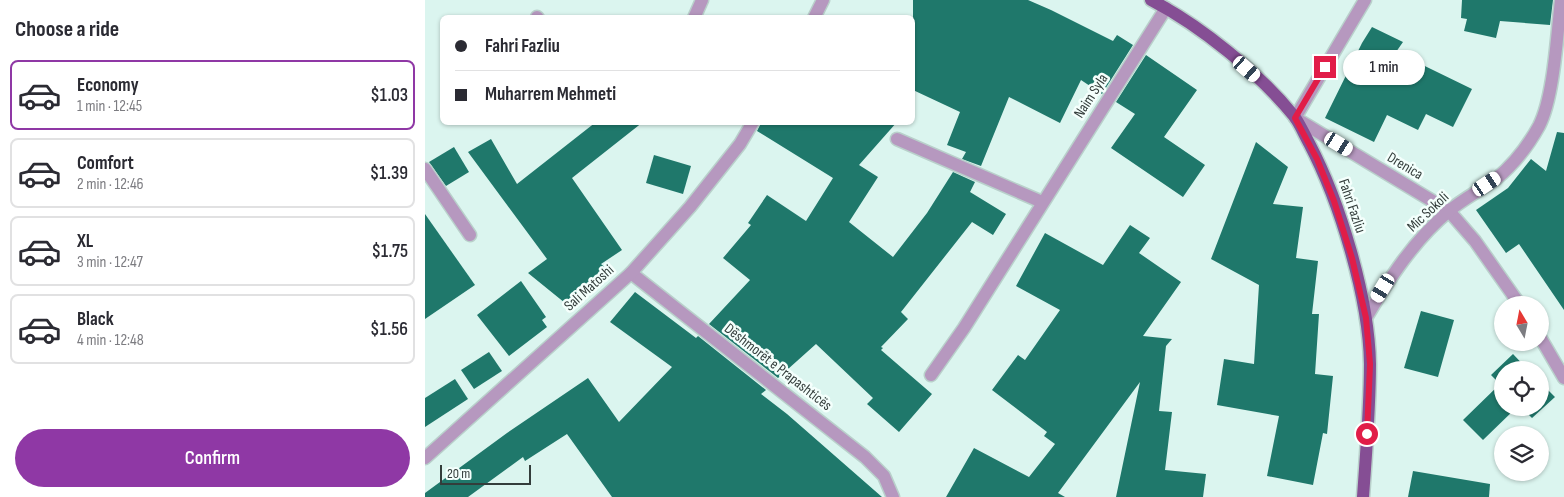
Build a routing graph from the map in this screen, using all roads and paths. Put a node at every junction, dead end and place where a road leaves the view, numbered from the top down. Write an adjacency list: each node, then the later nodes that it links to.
1 (702, 0): 7 (street)
2 (823, 0): 8 (street)
3 (1151, 0): 6 (main road, Fahri Fazliu)
4 (1365, 0): 9 (street)
5 (1561, 0): 14 (street, Mic Sokoli)
6 (1166, 8): 9 (main road, Fahri Fazliu); 13 (street, Naim Syla)
7 (695, 15)
8 (816, 15)
9 (1295, 118): 14 (street, Drenica); 18 (main road, Fahri Fazliu)
10 (751, 125): 16 (street, Sali Matoshi)
11 (897, 139): 13 (street)
12 (425, 168): 15 (street)
13 (1042, 202): 20 (street, Naim Syla)
14 (1449, 210): 17 (street, Drenica); 18 (street, Mic Sokoli)
15 (470, 235)
16 (631, 273): 22 (street, Sali Matoshi); 23 (street, Dëshmorët e Prapashticës)
17 (1515, 296)
18 (1366, 318): 24 (main road, Fahri Fazliu)
19 (1548, 351): 21 (street)
20 (931, 375)
21 (1564, 378)
22 (425, 458)
23 (893, 497)
24 (1363, 497)

